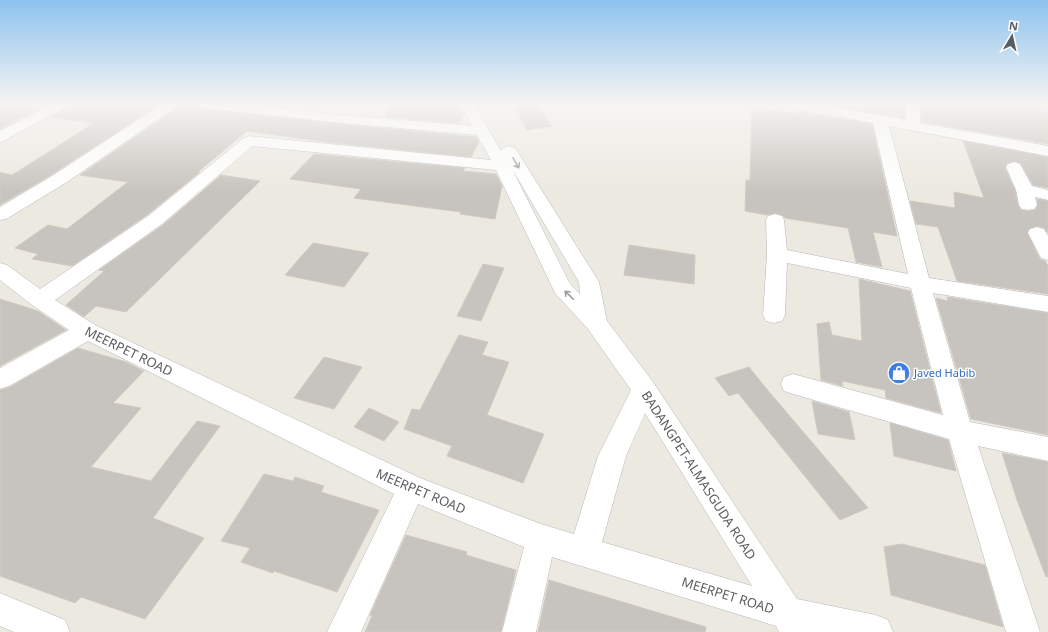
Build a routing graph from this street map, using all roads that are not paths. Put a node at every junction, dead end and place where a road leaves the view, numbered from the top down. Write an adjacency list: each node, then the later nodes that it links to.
1 (127, 133): 10 (street)
2 (482, 133): 7 (street, BADANGPET-ALMASGUDA ROAD)
3 (500, 133): 20 (street, BADANGPET-ALMASGUDA ROAD, one-way to 20)
4 (883, 133): 16 (street)
5 (953, 133): 6 (street)
6 (1048, 151)
7 (502, 166): 17 (street); 20 (street, BADANGPET-ALMASGUDA ROAD, one-way to 7)
8 (1014, 167): 9 (street)
9 (1048, 194)
10 (0, 216)
11 (776, 220): 14 (street)
12 (1037, 233): 13 (street)
13 (1048, 254)
14 (777, 255): 16 (street); 19 (street)
15 (0, 270): 17 (street, MEERPET ROAD)
16 (920, 283): 18 (street); 25 (street)
17 (40, 300): 21 (street, MEERPET ROAD)
18 (1048, 304)
19 (774, 315)
20 (596, 322): 24 (street, BADANGPET-ALMASGUDA ROAD)
21 (87, 331): 22 (street); 27 (street, MEERPET ROAD)
22 (0, 379)
23 (793, 384): 25 (street)
24 (644, 389): 29 (street); 31 (street, BADANGPET-ALMASGUDA ROAD)
25 (960, 430): 26 (street); 36 (street)
26 (1048, 449)
27 (411, 488): 28 (street, MEERPET ROAD); 33 (street)
28 (541, 539): 29 (street, MEERPET ROAD); 34 (street)
29 (584, 552): 31 (street, MEERPET ROAD)
30 (0, 609): 32 (street)
31 (792, 622): 35 (street, MEERPET ROAD)
32 (53, 632)
33 (344, 632)
34 (519, 632)
35 (876, 632)
36 (1023, 632)

